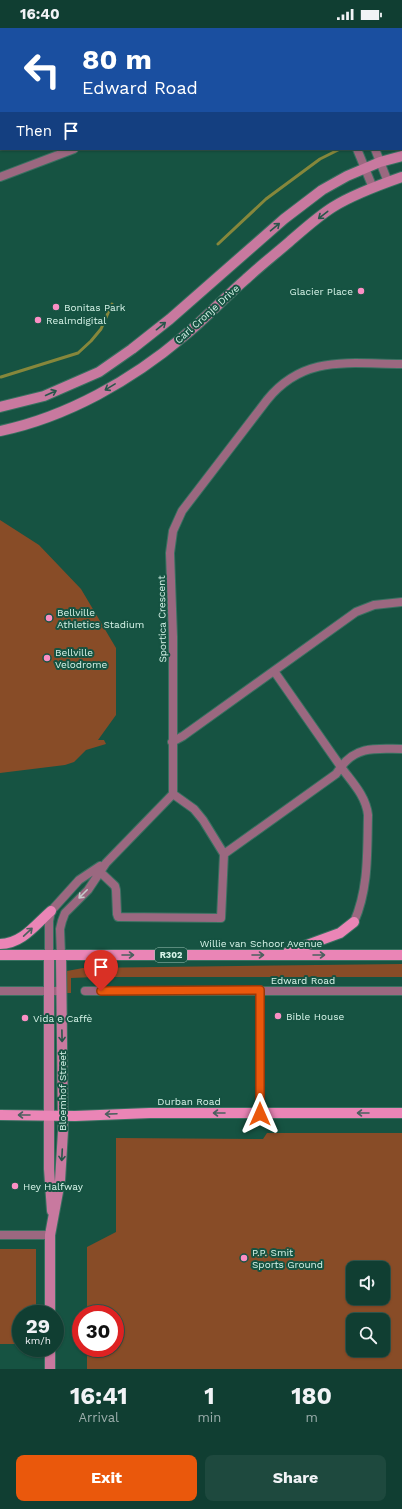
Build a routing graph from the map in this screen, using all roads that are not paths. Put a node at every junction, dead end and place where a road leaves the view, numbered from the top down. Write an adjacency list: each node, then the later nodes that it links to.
1 (71, 150): 7 (street)
2 (358, 150): 6 (street)
3 (375, 150): 5 (street)
4 (402, 156): 5 (main road, Carl Cronje Drive)
5 (380, 162): 6 (main road, Carl Cronje Drive); 9 (street)
6 (365, 168): 10 (street); 12 (main road, Carl Cronje Drive, one-way to 6)
7 (0, 177)
8 (402, 177): 9 (main road, Carl Cronje Drive)
9 (388, 182): 10 (main road, Carl Cronje Drive)
10 (373, 188): 13 (main road, Carl Cronje Drive, one-way to 13)
11 (402, 364): 16 (street, Sportica Crescent)
12 (0, 407)
13 (0, 431)
14 (402, 602): 15 (street)
15 (274, 670): 16 (street); 18 (street)
16 (172, 742): 19 (street, Sportica Crescent)
17 (402, 749): 18 (street)
18 (341, 767): 20 (street); 23 (street)
19 (173, 794): 20 (street); 21 (street)
20 (224, 854): 21 (street)
21 (99, 870): 22 (street); 27 (street, one-way to 27)
22 (51, 911): 24 (main road, one-way to 22); 26 (street)
23 (354, 922): 28 (main road)
24 (0, 944)
25 (0, 955): 26 (main road, Willie van Schoor Avenue / R302)
26 (49, 955): 27 (main road, Willie van Schoor Avenue / R302); 32 (main road, Bloemhof Street)
27 (61, 955): 28 (main road, Willie van Schoor Avenue / R302, one-way to 28); 33 (main road, Bloemhof Street)
28 (280, 955): 29 (main road, Willie van Schoor Avenue / R302, one-way to 29)
29 (402, 955)
30 (260, 990): 34 (street, Edward Road); 35 (street, Edward Road); 37 (street)
31 (0, 991): 32 (street)
32 (49, 991): 33 (street); 39 (main road, Bloemhof Street)
33 (61, 991): 40 (main road, Bloemhof Street, one-way to 40)
34 (85, 991)
35 (402, 991)
36 (402, 1113): 37 (main road, Durban Road, one-way to 37)
37 (260, 1114): 40 (main road, Durban Road, one-way to 40)
38 (0, 1115): 39 (main road, Durban Road, one-way to 38)
39 (49, 1115): 40 (main road, Durban Road); 41 (main road, Bloemhof Street)
40 (62, 1116): 41 (main road, Bloemhof Street, one-way to 41)
41 (52, 1231): 42 (street); 43 (main road, Bloemhof Street)
42 (0, 1235)
43 (50, 1305)
44 (50, 1357): 45 (main road)
45 (50, 1369)

